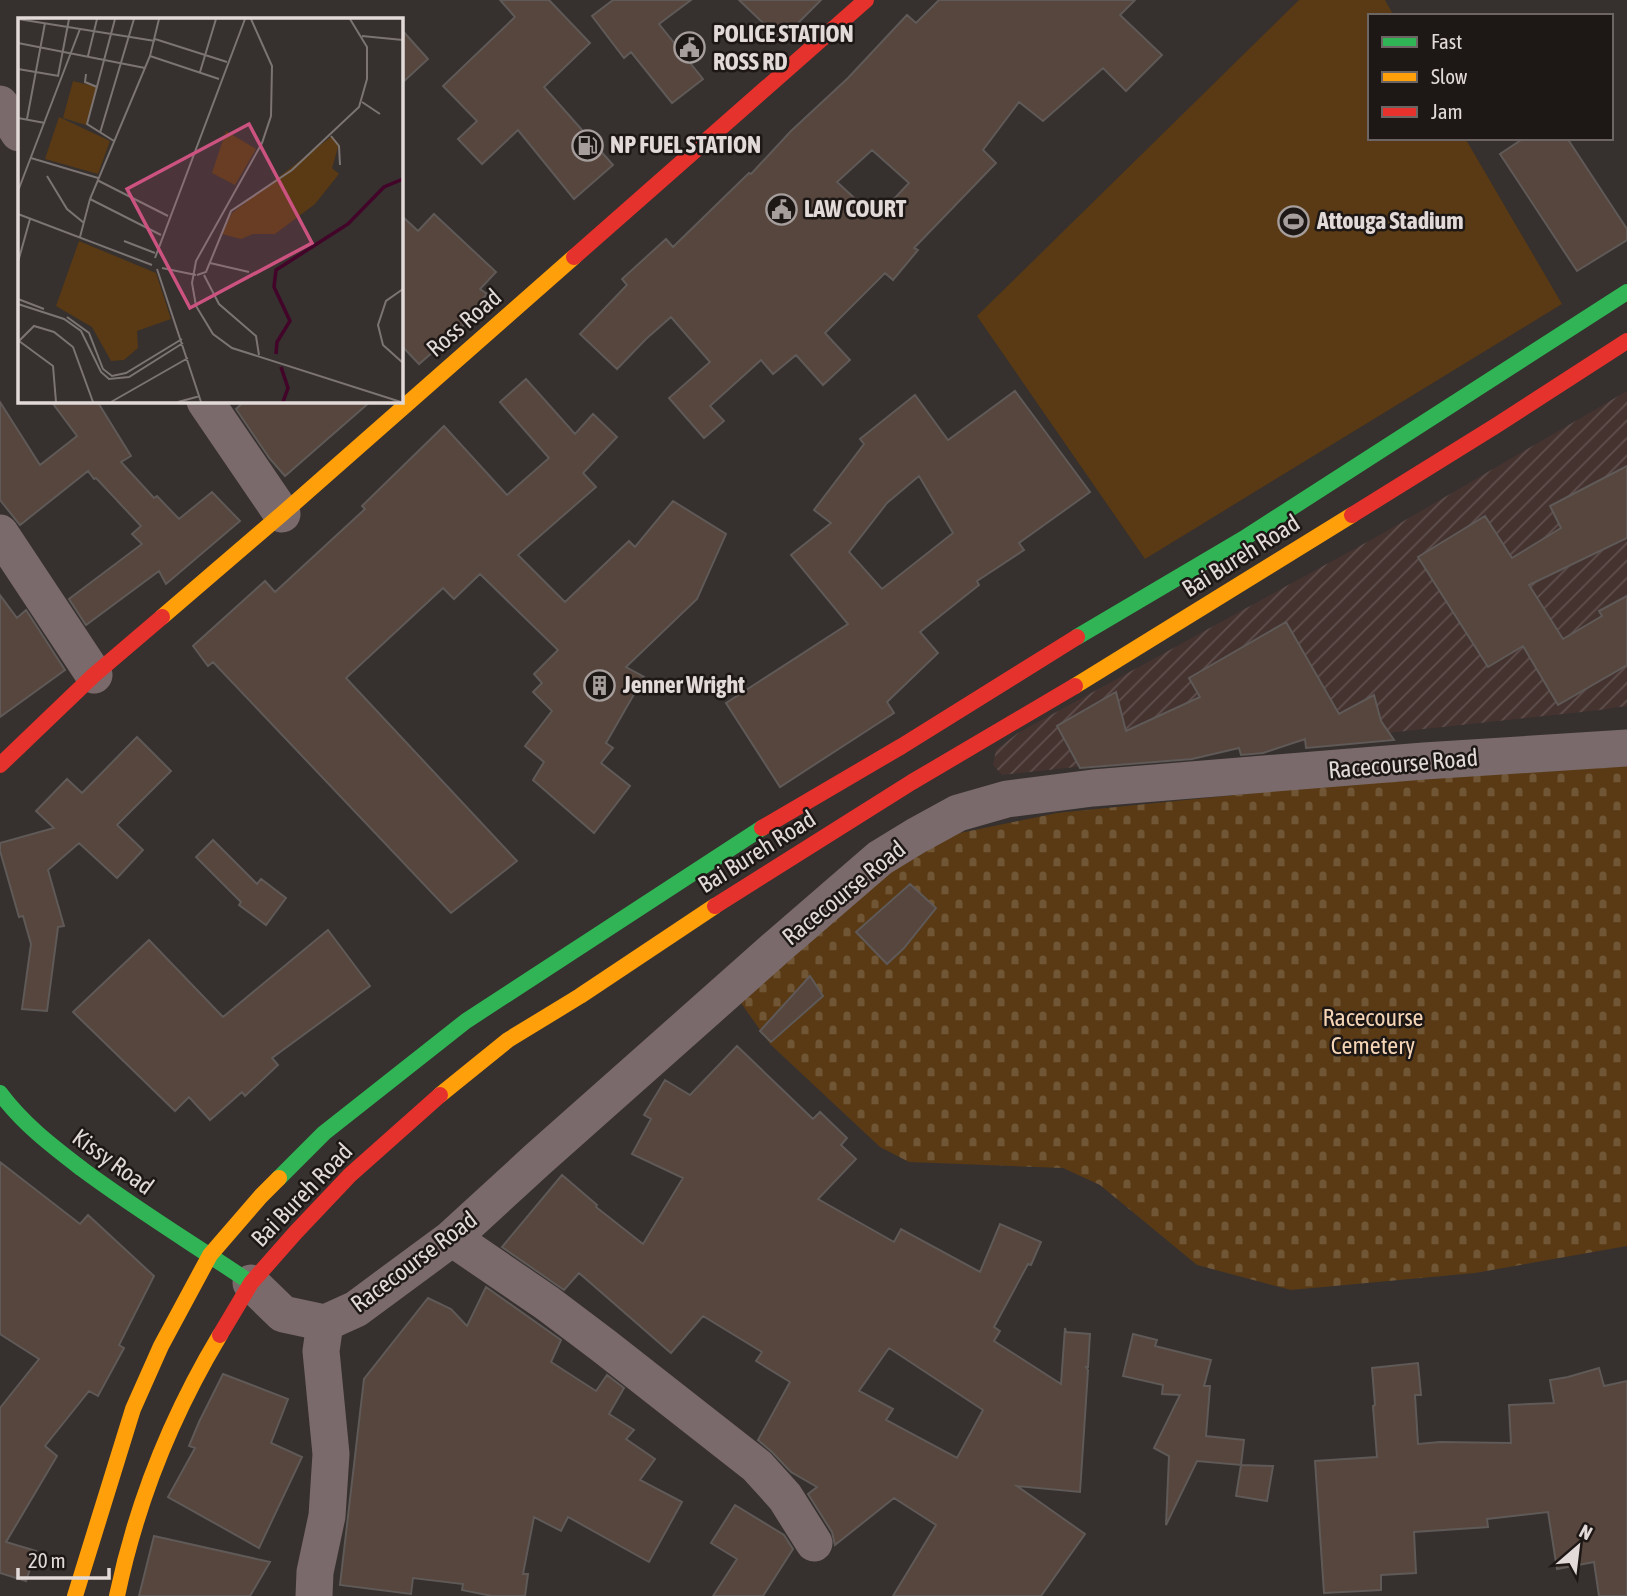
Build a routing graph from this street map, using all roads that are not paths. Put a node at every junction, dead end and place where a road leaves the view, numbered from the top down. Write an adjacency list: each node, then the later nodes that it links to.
1 (866, 0): 7 (main road, Ross Road)
2 (0, 104): 3 (street)
3 (18, 131)
4 (1627, 292): 14 (main road)
5 (1627, 341): 15 (main road, Bai Bureh Road)
6 (206, 402): 7 (street)
7 (282, 514): 9 (main road, Ross Road)
8 (0, 533): 9 (street)
9 (94, 675): 11 (main road, Ross Road)
10 (1627, 748): 13 (street, Racecourse Road)
11 (0, 765)
12 (0, 1093): 14 (main road, Kissy Road)
13 (452, 1238): 16 (street, Racecourse Road); 17 (street)
14 (210, 1255): 15 (main road, Racecourse Road); 18 (main road)
15 (251, 1283): 16 (street, Racecourse Road); 19 (main road, Bai Bureh Road)
16 (325, 1323): 20 (street)
17 (814, 1543)
18 (75, 1596)
19 (117, 1596)
20 (314, 1596)

